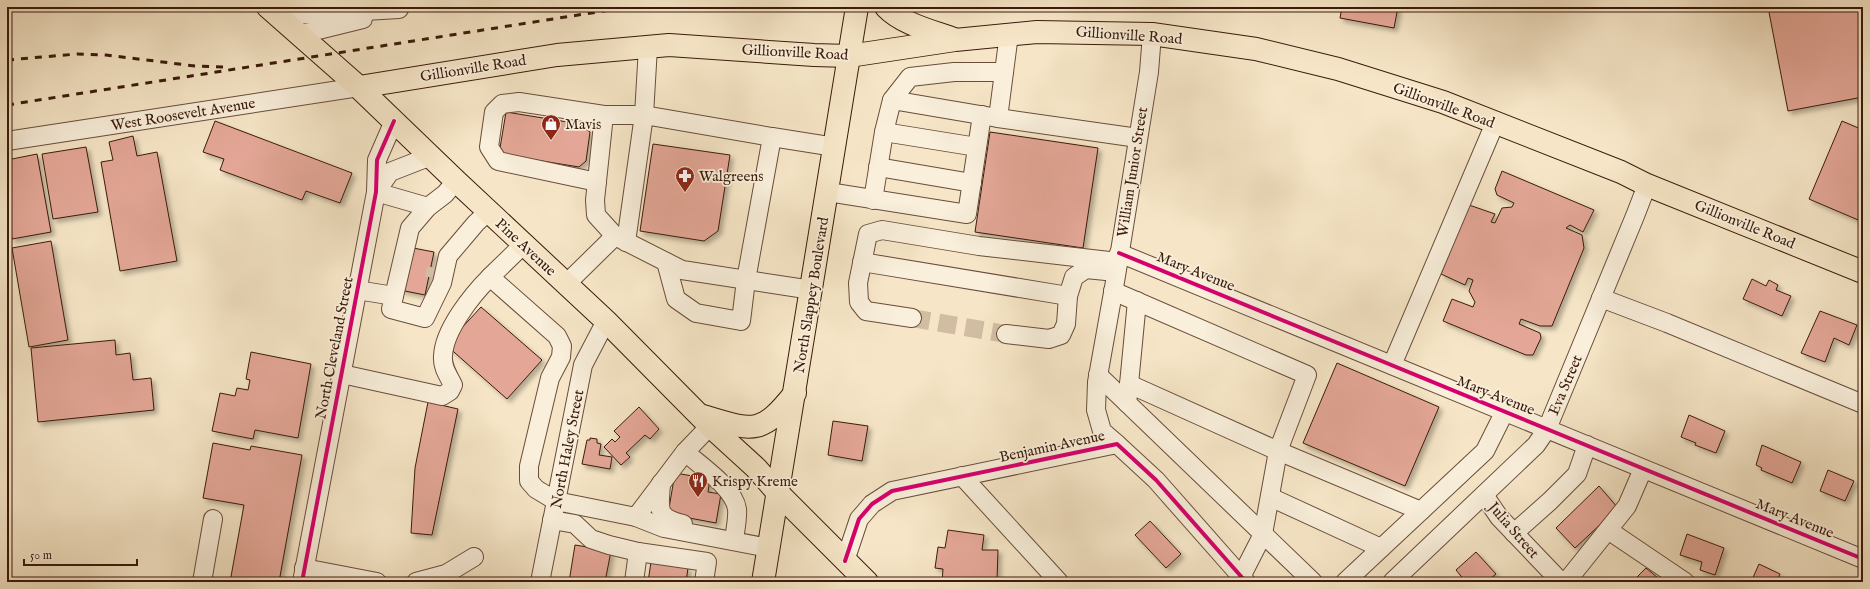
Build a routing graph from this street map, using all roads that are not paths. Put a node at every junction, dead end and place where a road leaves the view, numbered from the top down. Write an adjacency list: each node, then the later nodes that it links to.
1 (857, 7): 10 (main road, North Slappey Boulevard)
2 (886, 7): 8 (main road)
3 (403, 8): 4 (street); 7 (street)
4 (271, 10): 7 (main road, Pine Avenue)
5 (1009, 34): 6 (main road, Gillionville Road); 8 (main road, Gillionville Road); 11 (street)
6 (1152, 34): 18 (main road, Gillionville Road); 21 (street, William Junior Street)
7 (298, 35): 12 (main road, Pine Avenue)
8 (955, 40): 10 (main road, Gillionville Road)
9 (648, 47): 10 (main road, Gillionville Road); 12 (main road, Gillionville Road); 15 (street)
10 (849, 56): 23 (main road, North Slappey Boulevard)
11 (1004, 72): 13 (street); 16 (street)
12 (358, 87): 17 (main road, Pine Avenue); 22 (street, West Roosevelt Avenue)
13 (892, 100): 16 (street); 19 (street)
14 (604, 114): 15 (street); 28 (street); 28 (street)
15 (644, 115): 20 (street); 36 (street)
16 (990, 116): 21 (street); 24 (street)
17 (394, 121): 25 (main road, Pine Avenue); 31 (street, North Cleveland Street)
18 (1495, 123): 30 (main road, Gillionville Road); 57 (street)
19 (884, 132): 24 (street); 26 (street)
20 (772, 137): 23 (street); 43 (street)
21 (1138, 138): 40 (street, William Junior Street)
22 (7, 141)
23 (835, 147): 32 (main road, North Slappey Boulevard)
24 (977, 147): 29 (street)
25 (431, 156): 27 (main road, Pine Avenue); 31 (street, North Cleveland Street)
26 (878, 167): 29 (street); 33 (street)
27 (456, 182): 34 (street); 35 (main road, Pine Avenue)
28 (597, 182): 36 (street)
29 (972, 182): 33 (street)
30 (1647, 184): 41 (main road, Gillionville Road); 50 (street, Eva Street)
31 (376, 192): 34 (street); 45 (street, North Cleveland Street)
32 (828, 192): 33 (street); 46 (main road, North Slappey Boulevard)
33 (873, 200)
34 (428, 207): 48 (street)
35 (489, 211): 37 (main road, Pine Avenue); 48 (street)
36 (620, 239): 38 (street); 44 (street)
37 (524, 244): 42 (street); 44 (main road, Pine Avenue)
38 (666, 262): 43 (street); 43 (street)
39 (862, 262): 40 (street); 49 (street); 52 (street)
40 (1118, 262): 47 (street, William Junior Street); 49 (street); 57 (street, Mary Avenue)
41 (1863, 272)
42 (490, 277): 55 (street); 58 (street)
43 (746, 280): 46 (street)
44 (566, 284): 53 (main road, Pine Avenue)
45 (358, 290): 48 (street); 58 (street, North Cleveland Street)
46 (812, 290): 61 (main road, North Slappey Boulevard)
47 (1114, 291): 51 (street); 59 (street, William Junior Street)
48 (394, 296)
49 (1068, 296): 54 (street)
50 (1601, 298): 63 (street); 66 (street, Eva Street)
51 (1137, 301): 60 (street); 69 (street)
52 (912, 318)
53 (606, 321): 56 (street, North Haley Street); 65 (main road, Pine Avenue)
54 (1006, 334)
55 (561, 357): 56 (street); 77 (street)
56 (584, 365): 77 (street, North Haley Street)
57 (1392, 365): 64 (street, Mary Avenue)
58 (342, 374): 92 (street, North Cleveland Street)
59 (1098, 375): 62 (street); 67 (street, William Junior Street)
60 (1129, 384): 62 (street); 69 (street)
61 (795, 393): 65 (main road); 74 (main road, North Slappey Boulevard)
62 (1128, 403): 84 (street)
63 (1863, 404)
64 (1505, 412): 66 (street, Mary Avenue); 78 (street)
65 (705, 420): 70 (street); 74 (main road, Pine Avenue)
66 (1547, 429): 68 (street, Mary Avenue); 75 (street, Eva Street)
67 (1118, 444): 72 (street, Benjamin Avenue); 93 (street, Benjamin Avenue)
68 (1587, 445): 71 (street, Mary Avenue); 83 (street)
69 (1278, 450): 76 (street); 78 (street)
70 (685, 452): 73 (street); 85 (street)
71 (1643, 469): 82 (street); 90 (street, Mary Avenue)
72 (962, 476): 91 (street, Benjamin Avenue); 103 (street)
73 (661, 483): 79 (street); 85 (street)
74 (778, 493): 86 (main road, North Slappey Boulevard); 91 (main road, Pine Avenue)
75 (1484, 495): 83 (street, Julia Street); 95 (street, Eva Street)
76 (1270, 497): 84 (street); 87 (street)
77 (556, 501): 79 (street); 81 (street, North Haley Street)
78 (1421, 510): 87 (street)
79 (636, 517): 85 (street)
80 (212, 519): 96 (street)
81 (552, 520): 88 (street); 99 (street, North Haley Street)
82 (1608, 530): 107 (street); 108 (street)
83 (1514, 533): 106 (street, Julia Street)
84 (1263, 534): 93 (street); 104 (street)
85 (727, 539): 86 (street)
86 (769, 548): 102 (main road, North Slappey Boulevard)
87 (1381, 548): 105 (street)
88 (638, 552): 100 (street); 101 (street)
89 (474, 557): 98 (street)
90 (1863, 559)
91 (845, 561): 94 (main road, Pine Avenue)
92 (303, 575): 97 (street)
93 (1244, 579)
94 (861, 580)
95 (1399, 580)
96 (202, 582)
97 (377, 582)
98 (416, 582)
99 (540, 582)
100 (636, 582)
101 (704, 582)
102 (763, 582)
103 (1059, 582)
104 (1313, 582)
105 (1345, 582)
106 (1561, 582)
107 (1566, 582)
108 (1685, 582)

